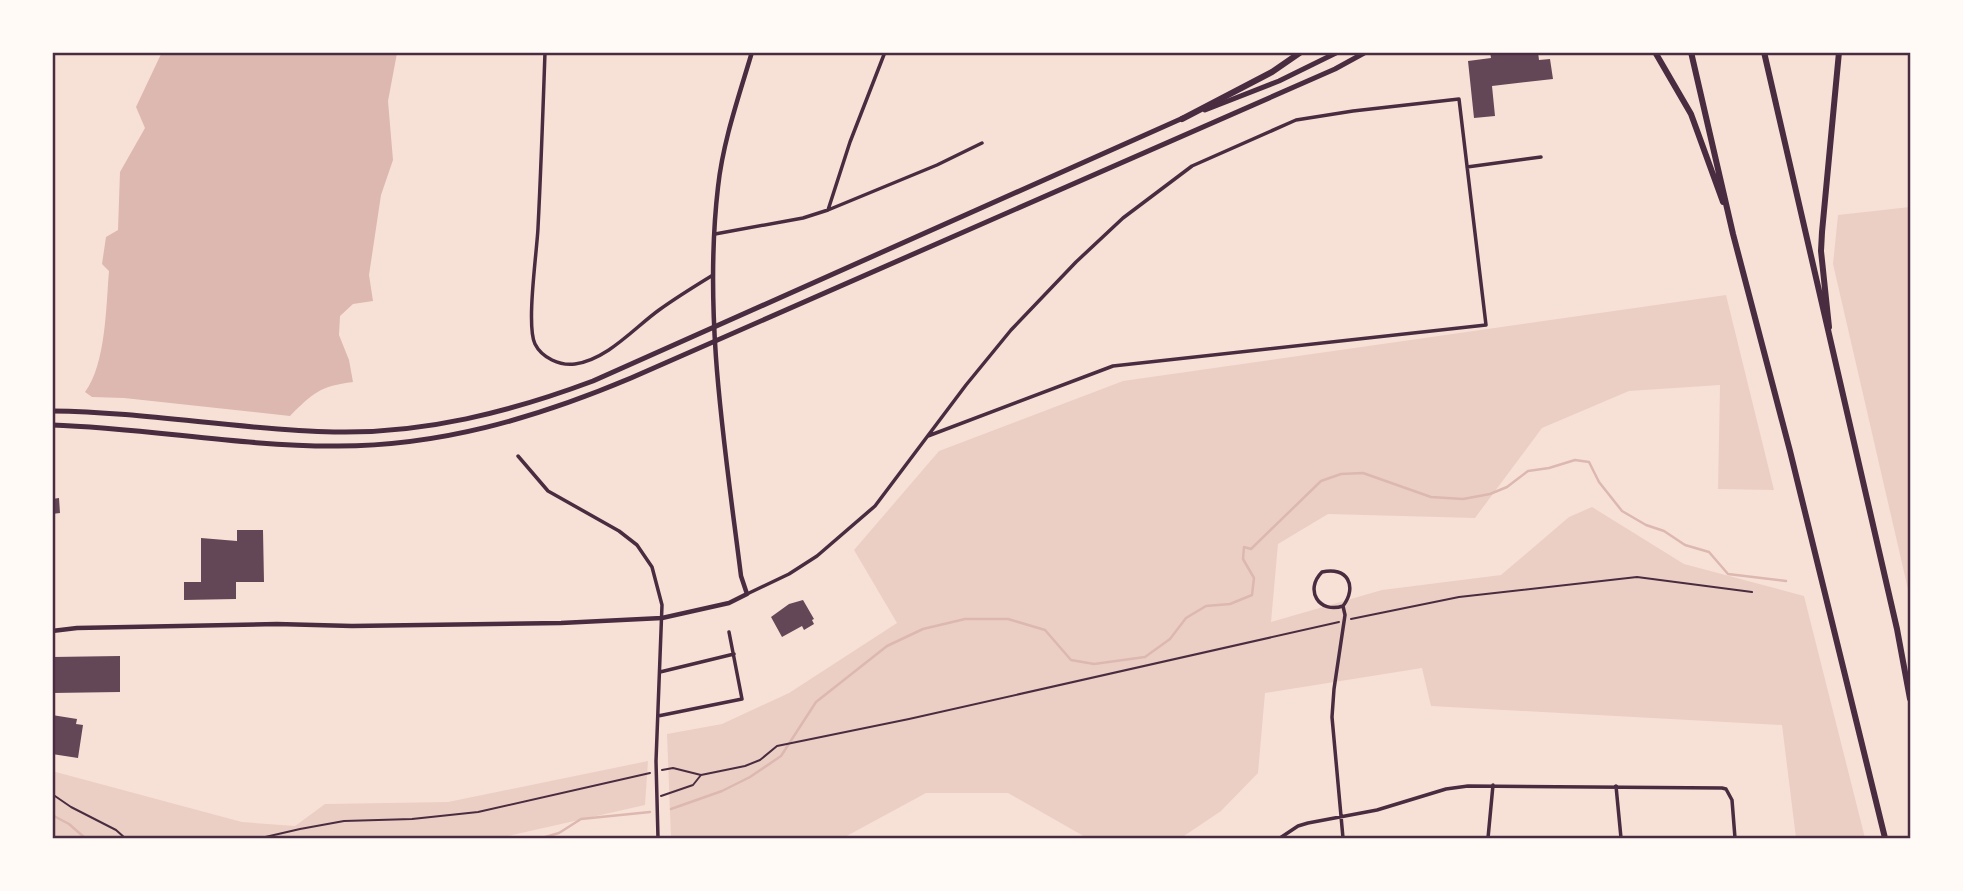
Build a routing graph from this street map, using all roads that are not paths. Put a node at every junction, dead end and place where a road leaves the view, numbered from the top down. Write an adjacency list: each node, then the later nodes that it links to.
1 (545, 52): 18 (street)
2 (752, 52): 16 (street)
3 (885, 52): 15 (street)
4 (1301, 52): 11 (highway)
5 (1338, 52): 11 (highway)
6 (1366, 52): 20 (highway)
7 (1655, 52): 17 (highway)
8 (1690, 52): 17 (highway)
9 (1764, 52): 21 (highway)
10 (1839, 52): 21 (highway)
11 (1182, 119): 19 (highway)
12 (982, 144): 15 (street)
13 (1541, 157): 14 (street)
14 (1467, 167): 24 (street); 24 (street)
15 (828, 210): 16 (street)
16 (715, 234): 18 (street)
17 (1733, 234): 44 (highway)
18 (714, 274): 19 (street)
19 (715, 326): 20 (street); 22 (highway)
20 (714, 340): 23 (highway); 26 (street)
21 (1832, 353): 33 (highway)
22 (52, 411)
23 (52, 425)
24 (928, 436): 26 (street)
25 (518, 456): 28 (street)
26 (747, 594): 28 (street)
27 (1343, 606): 27 (street); 37 (street)
28 (662, 618): 29 (street); 32 (street)
29 (52, 631)
30 (729, 632): 31 (street)
31 (734, 654): 32 (street); 34 (street)
32 (660, 672): 34 (street)
33 (1910, 699)
34 (658, 716): 38 (street)
35 (1493, 785): 36 (street); 37 (street); 41 (street)
36 (1616, 786): 42 (street); 43 (street)
37 (1340, 818): 39 (street); 40 (street)
38 (658, 838)
39 (1280, 838)
40 (1343, 838)
41 (1488, 838)
42 (1621, 838)
43 (1735, 838)
44 (1885, 838)

